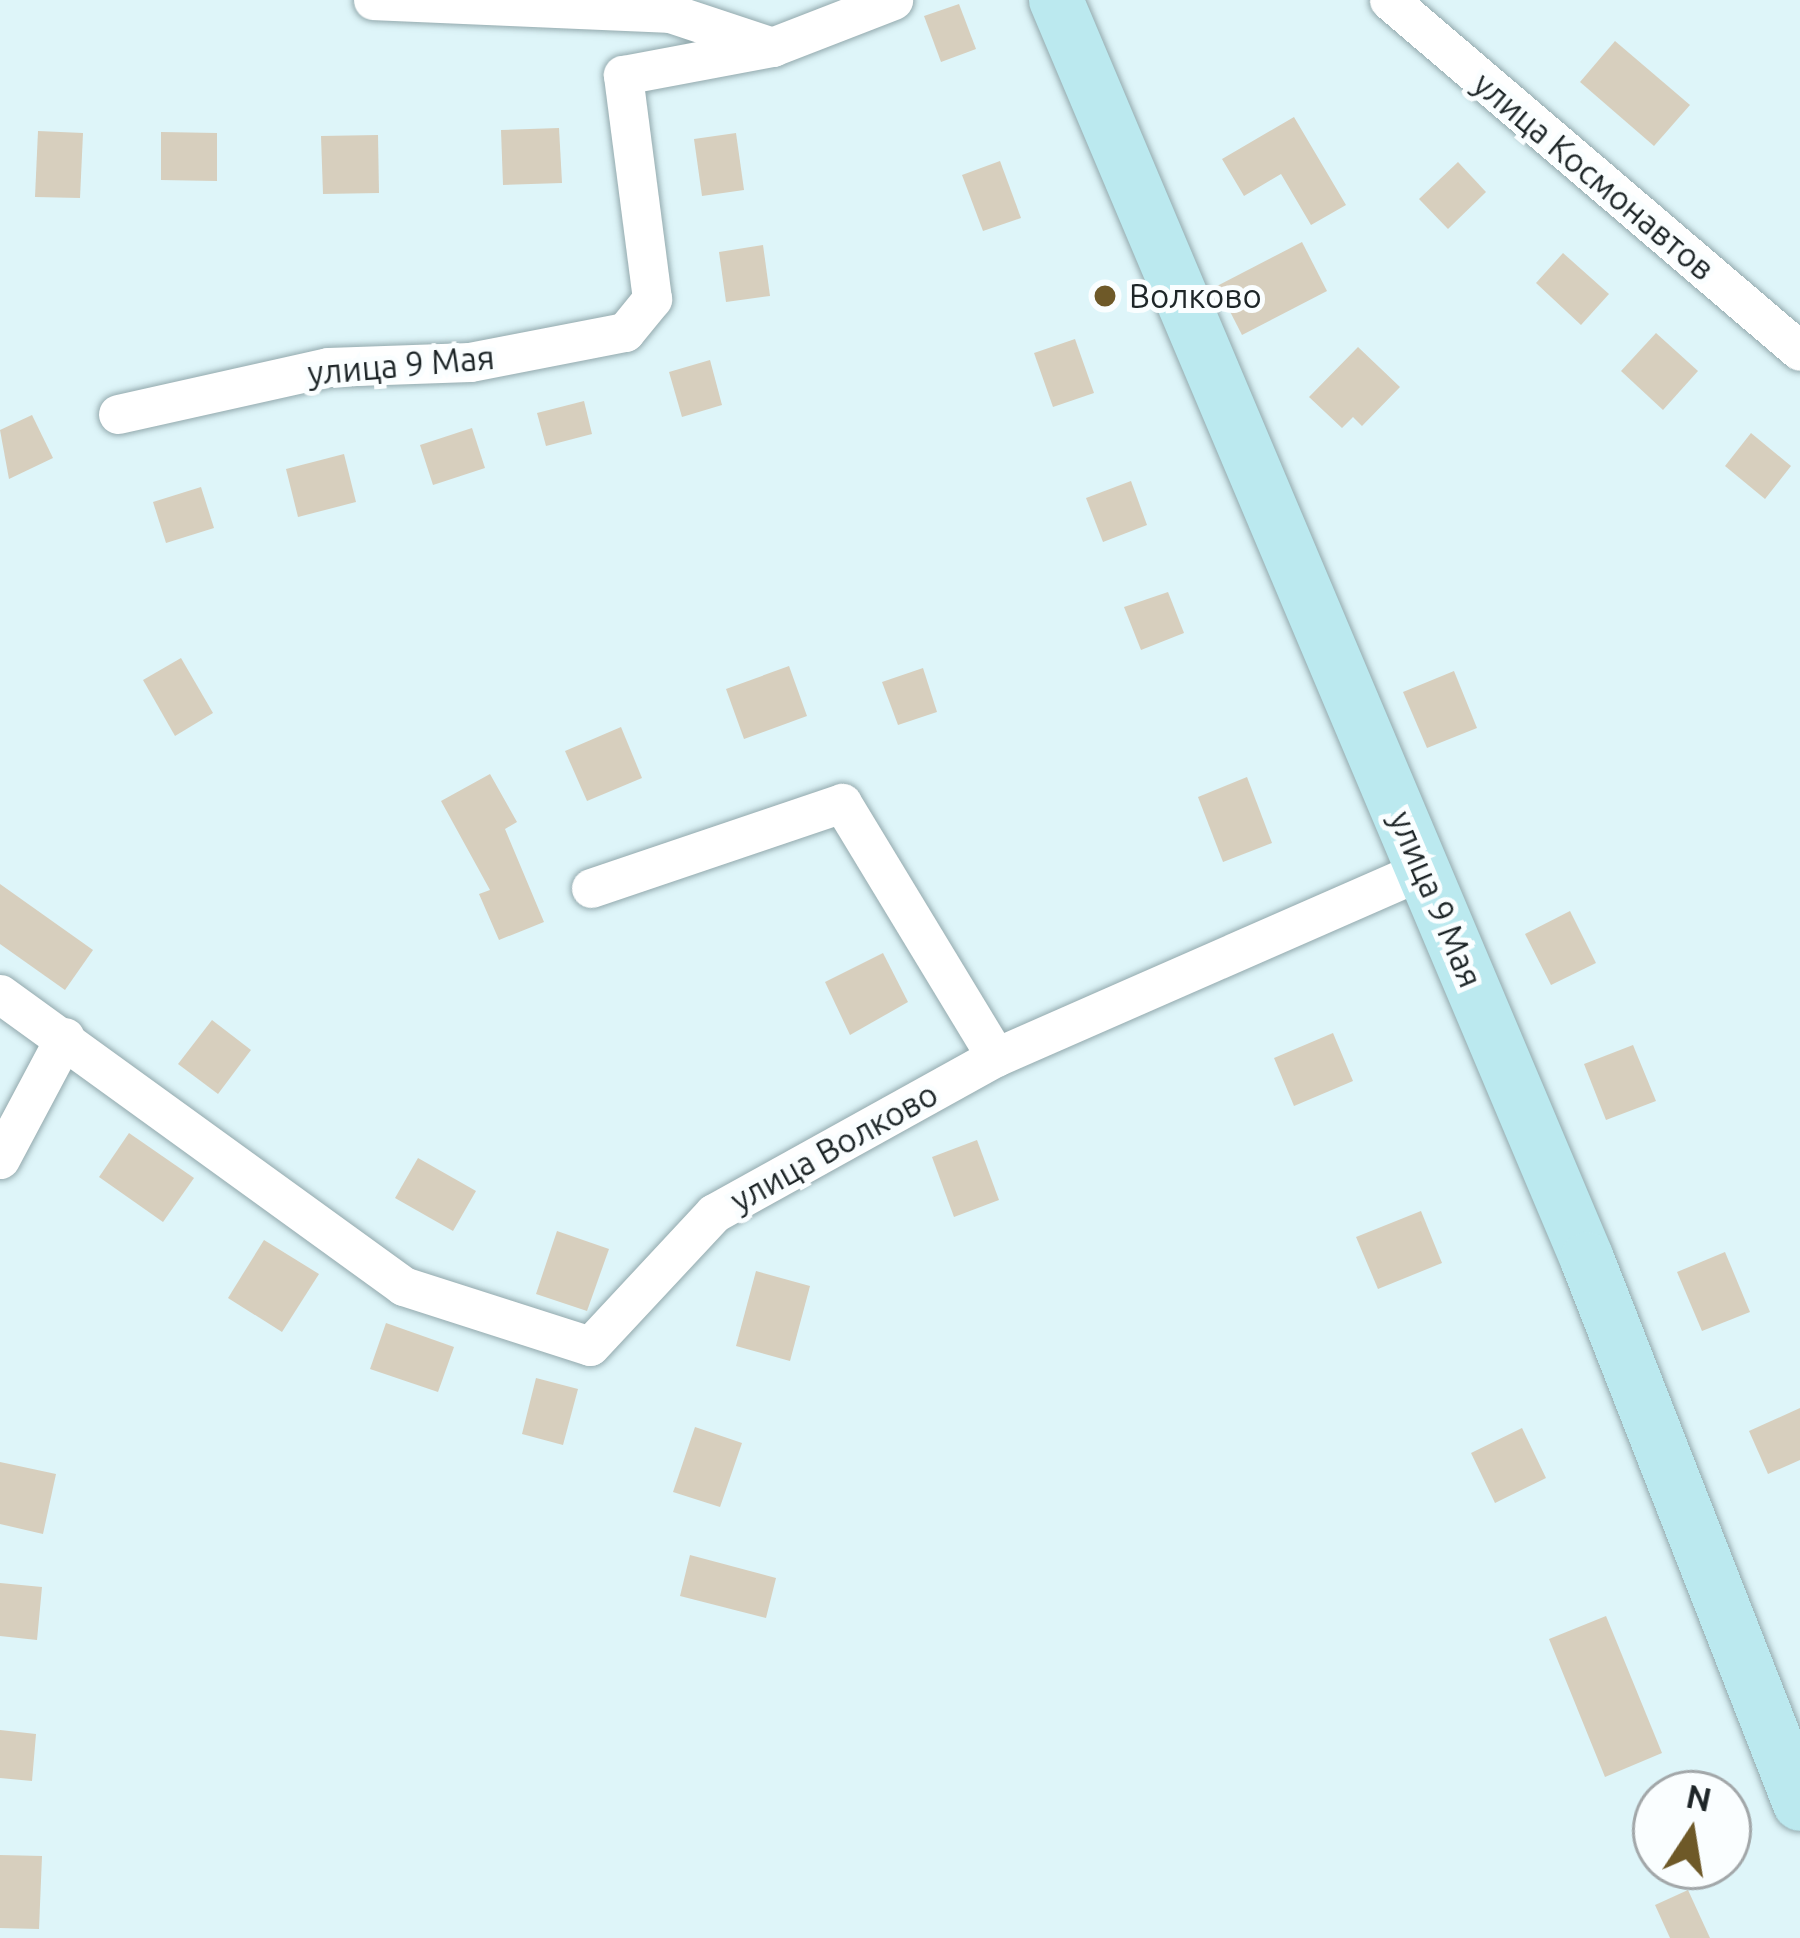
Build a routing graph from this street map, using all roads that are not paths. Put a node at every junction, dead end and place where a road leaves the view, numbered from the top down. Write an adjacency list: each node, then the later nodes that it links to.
1 (373, 0): 5 (street)
2 (892, 0): 5 (street)
3 (1056, 0): 8 (main road, улица 9 Мая)
4 (1389, 0): 6 (street, улица Космонавтов)
5 (772, 47): 7 (street, улица 9 Мая)
6 (1800, 351)
7 (118, 413)
8 (1424, 869): 12 (street, улица Волково); 14 (main road, улица 9 Мая)
9 (592, 888): 12 (street)
10 (0, 994): 11 (street, улица Волково)
11 (65, 1037): 12 (street, улица Волково); 13 (street)
12 (996, 1058)
13 (0, 1159)
14 (1800, 1804)

